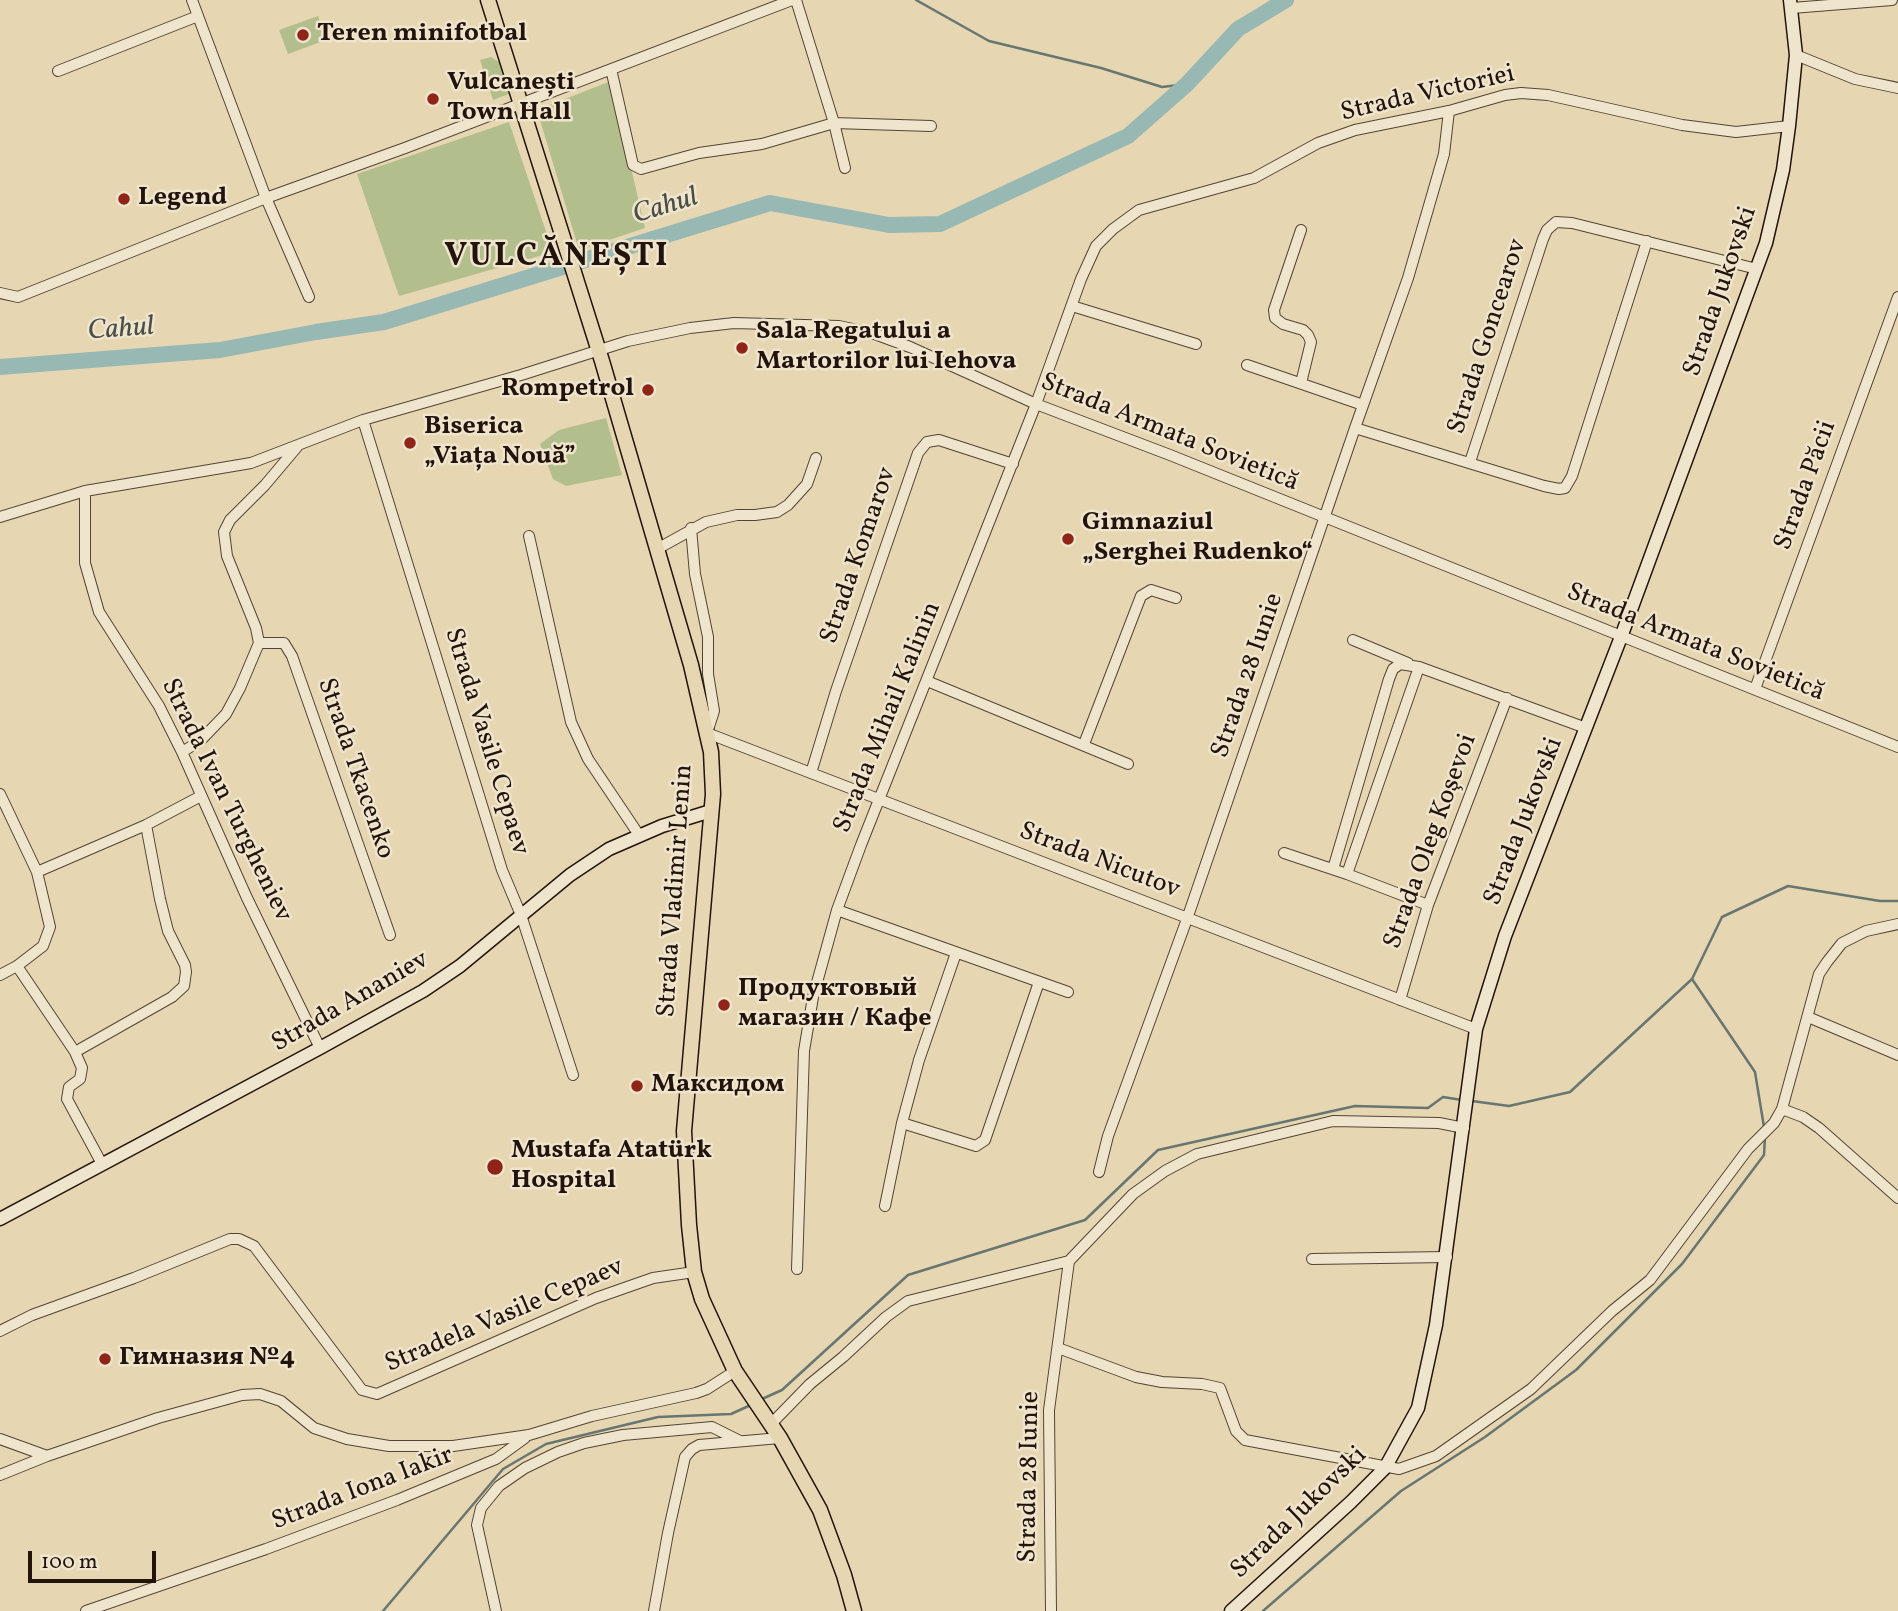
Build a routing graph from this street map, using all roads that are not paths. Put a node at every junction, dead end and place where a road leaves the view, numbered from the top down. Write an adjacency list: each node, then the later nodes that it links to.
1 (192, 0): 6 (street)
2 (488, 0): 11 (main road, Strada Vladimir Lenin)
3 (794, 0): 8 (street); 13 (street)
4 (1892, 0): 5 (street)
5 (1791, 4): 7 (main road, Strada Jukovski)
6 (198, 16): 9 (street); 17 (street)
7 (1796, 55): 10 (street); 15 (main road, Strada Jukovski)
8 (611, 69): 11 (street); 13 (street)
9 (58, 71)
10 (1898, 88)
11 (522, 103): 17 (street); 27 (main road, Strada Vladimir Lenin)
12 (1449, 111): 15 (street, Strada Victoriei); 18 (street, Strada Victoriei); 31 (street, Strada 28 Iunie)
13 (834, 123): 14 (street); 16 (street)
14 (931, 126)
15 (1789, 126): 21 (main road, Strada Jukovski)
16 (845, 168)
17 (266, 198): 22 (street); 23 (street)
18 (1130, 215): 25 (street, Strada Mihail Kalinin)
19 (1301, 230): 29 (street)
20 (1647, 241): 21 (street); 36 (street, Strada Goncearov); 36 (street)
21 (1757, 269): 45 (main road, Strada Jukovski)
22 (1, 294)
23 (309, 297)
24 (1898, 297): 50 (street, Strada Păcii)
25 (1072, 306): 26 (street); 30 (street, Strada Mihail Kalinin)
26 (1196, 344)
27 (599, 349): 30 (street, Strada Armata Sovietică); 32 (street, Strada Armata Sovietică); 43 (main road, Strada Vladimir Lenin)
28 (1247, 365): 29 (street)
29 (1301, 383): 31 (street)
30 (1037, 404): 37 (street, Strada Mihail Kalinin); 40 (street, Strada Armata Sovietică)
31 (1363, 405): 33 (street, Strada 28 Iunie)
32 (363, 419): 34 (street, Strada Armata Sovietică); 71 (street, Strada Vasile Cepaev)
33 (1354, 428): 36 (street); 40 (street, Strada 28 Iunie)
34 (300, 443): 38 (street, Strada Armata Sovietică); 47 (street)
35 (816, 458): 41 (street)
36 (1470, 462)
37 (1013, 464): 49 (street, Strada Mihail Kalinin); 58 (street, Strada Komarov)
38 (85, 491): 39 (street, Strada Armata Sovietică); 56 (street, Strada Ivan Turgheniev)
39 (0, 517)
40 (1324, 518): 45 (street, Strada Armata Sovietică); 72 (street, Strada 28 Iunie)
41 (691, 528): 43 (street); 53 (street)
42 (528, 537): 64 (street)
43 (657, 549): 53 (main road, Strada Vladimir Lenin)
44 (1176, 598): 54 (street)
45 (1621, 637): 50 (street, Strada Armata Sovietică); 52 (main road, Strada Jukovski)
46 (1353, 640): 48 (street)
47 (259, 643): 56 (street); 74 (street, Strada Tkacenko)
48 (1414, 665): 51 (street); 66 (street); 68 (street)
49 (927, 681): 54 (street); 61 (street, Strada Mihail Kalinin)
50 (1755, 689): 55 (street, Strada Armata Sovietică)
51 (1507, 698): 52 (street); 69 (street, Strada Oleg Koşevoi)
52 (1586, 728): 82 (main road, Strada Jukovski)
53 (707, 733): 58 (street, Strada Nicutov); 62 (main road, Strada Vladimir Lenin)
54 (1084, 744): 57 (street)
55 (1897, 745)
56 (182, 752): 60 (street, Strada Ivan Turgheniev)
57 (1128, 764)
58 (811, 773): 61 (street, Strada Nicutov)
59 (0, 794): 67 (street)
60 (201, 796): 63 (street); 83 (street, Strada Ivan Turgheniev)
61 (880, 799): 70 (street, Strada Mihail Kalinin); 72 (street, Strada Nicutov)
62 (711, 811): 64 (main road, Strada Ananiev); 99 (main road, Strada Vladimir Lenin)
63 (146, 825): 67 (street); 84 (street)
64 (639, 835): 71 (main road, Strada Ananiev)
65 (1284, 853): 66 (street)
66 (1333, 869): 68 (street)
67 (37, 872): 76 (street)
68 (1347, 874): 69 (street)
69 (1428, 905): 80 (street, Strada Oleg Koşevoi)
70 (837, 910): 75 (street); 98 (street, Strada Mihail Kalinin)
71 (521, 915): 83 (main road, Strada Ananiev); 86 (street, Strada Vasile Cepaev)
72 (1187, 919): 80 (street, Strada Nicutov); 91 (street, Strada 28 Iunie)
73 (1898, 923): 81 (street)
74 (390, 935)
75 (956, 953): 78 (street); 88 (street)
76 (17, 966): 77 (street); 84 (street)
77 (0, 975)
78 (1039, 982): 79 (street); 88 (street)
79 (1068, 992)
80 (1400, 1000): 82 (street, Strada Nicutov)
81 (1808, 1017): 85 (street); 87 (street)
82 (1476, 1029): 89 (main road, Strada Jukovski)
83 (320, 1048): 90 (main road, Strada Ananiev)
84 (75, 1052): 90 (street)
85 (1898, 1055)
86 (573, 1075)
87 (1782, 1109): 92 (street); 111 (street)
88 (902, 1124): 93 (street)
89 (1464, 1128): 95 (main road, Strada Jukovski); 97 (street)
90 (102, 1164): 94 (main road, Strada Ananiev)
91 (1099, 1172)
92 (1898, 1198)
93 (885, 1206)
94 (0, 1219)
95 (1447, 1256): 96 (street); 111 (main road, Strada Jukovski)
96 (1312, 1259)
97 (1069, 1261): 101 (street, Strada 28 Iunie); 103 (street)
98 (797, 1269)
99 (694, 1272): 100 (street, Stradela Vasile Cepaev); 102 (main road, Strada Vladimir Lenin)
100 (0, 1331)
101 (1058, 1348): 111 (street); 117 (street, Strada 28 Iunie)
102 (738, 1374): 103 (main road, Strada Vladimir Lenin); 105 (street)
103 (769, 1422): 106 (main road, Strada Vladimir Lenin)
104 (691, 1428): 108 (street); 109 (street); 114 (street)
105 (528, 1435): 110 (street); 113 (street, Strada Iona Iakir)
106 (780, 1438): 108 (street); 116 (main road, Strada Vladimir Lenin)
107 (0, 1439): 110 (street)
108 (740, 1441): 109 (street)
109 (699, 1445): 115 (street)
110 (47, 1456): 112 (street)
111 (1385, 1468): 118 (main road, Strada Jukovski)
112 (0, 1475)
113 (86, 1611)
114 (496, 1611)
115 (654, 1611)
116 (854, 1611)
117 (1051, 1611)
118 (1231, 1611)

